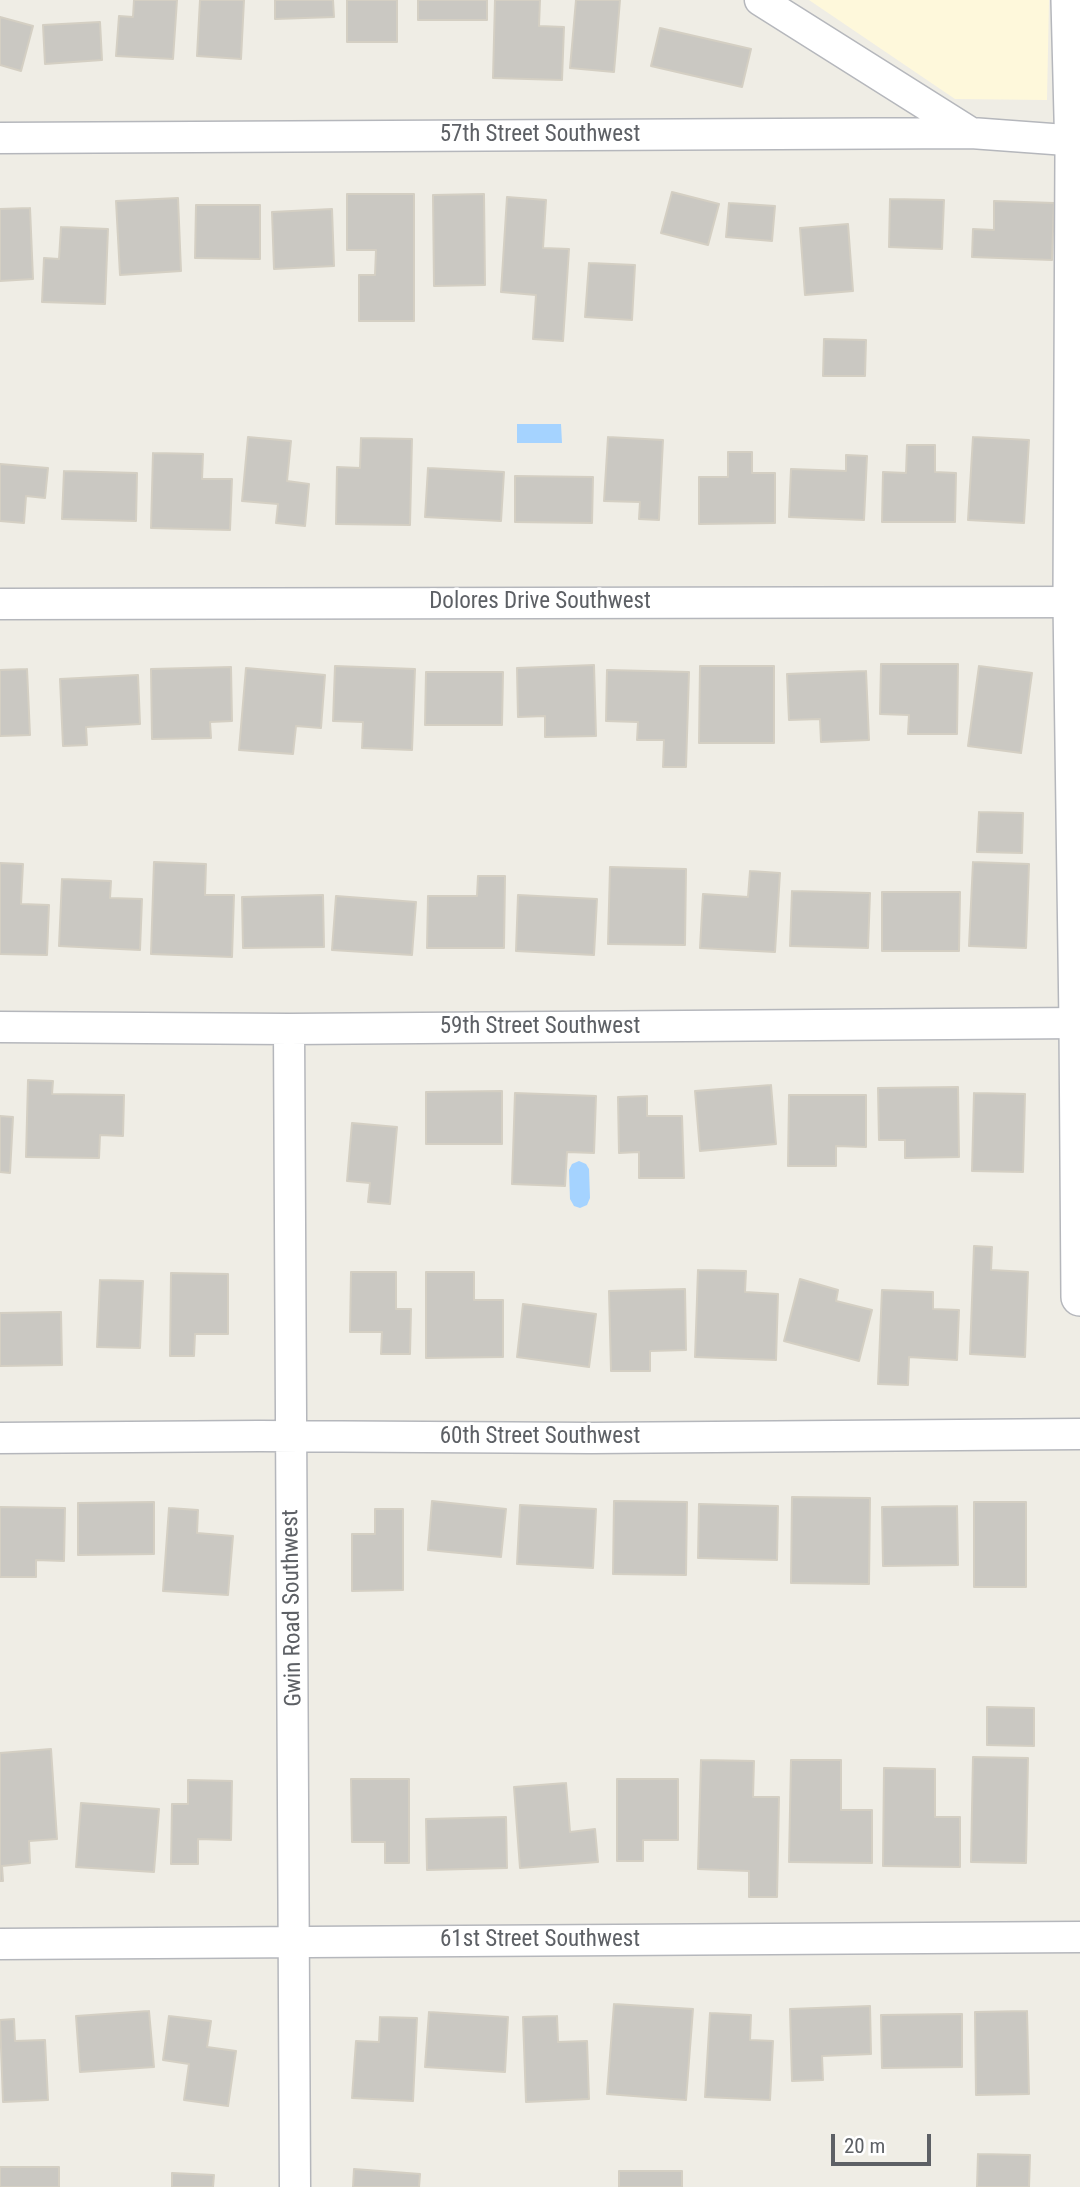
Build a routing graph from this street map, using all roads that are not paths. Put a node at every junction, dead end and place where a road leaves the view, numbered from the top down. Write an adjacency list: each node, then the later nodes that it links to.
1 (760, 0): 3 (street)
2 (1070, 0): 5 (street)
3 (971, 133): 4 (street, 57th Street Southwest); 5 (street, 57th Street Southwest)
4 (0, 138)
5 (1077, 149): 6 (street)
6 (1076, 602): 7 (street, Dolores Drive Southwest); 8 (street)
7 (0, 604)
8 (1077, 679): 9 (street)
9 (1079, 1023): 11 (street, 59th Street Southwest); 12 (street)
10 (0, 1027): 11 (street, 59th Street Southwest)
11 (289, 1029): 14 (street, Gwin Road Southwest)
12 (1080, 1297)
13 (1080, 1434): 14 (street, 60th Street Southwest)
14 (291, 1436): 15 (street, 60th Street Southwest); 17 (street, Gwin Road Southwest)
15 (0, 1438)
16 (1080, 1937): 17 (street, 61st Street Southwest)
17 (295, 1941): 18 (street, 61st Street Southwest); 19 (street, Gwin Road Southwest)
18 (0, 1944)
19 (295, 2187)

